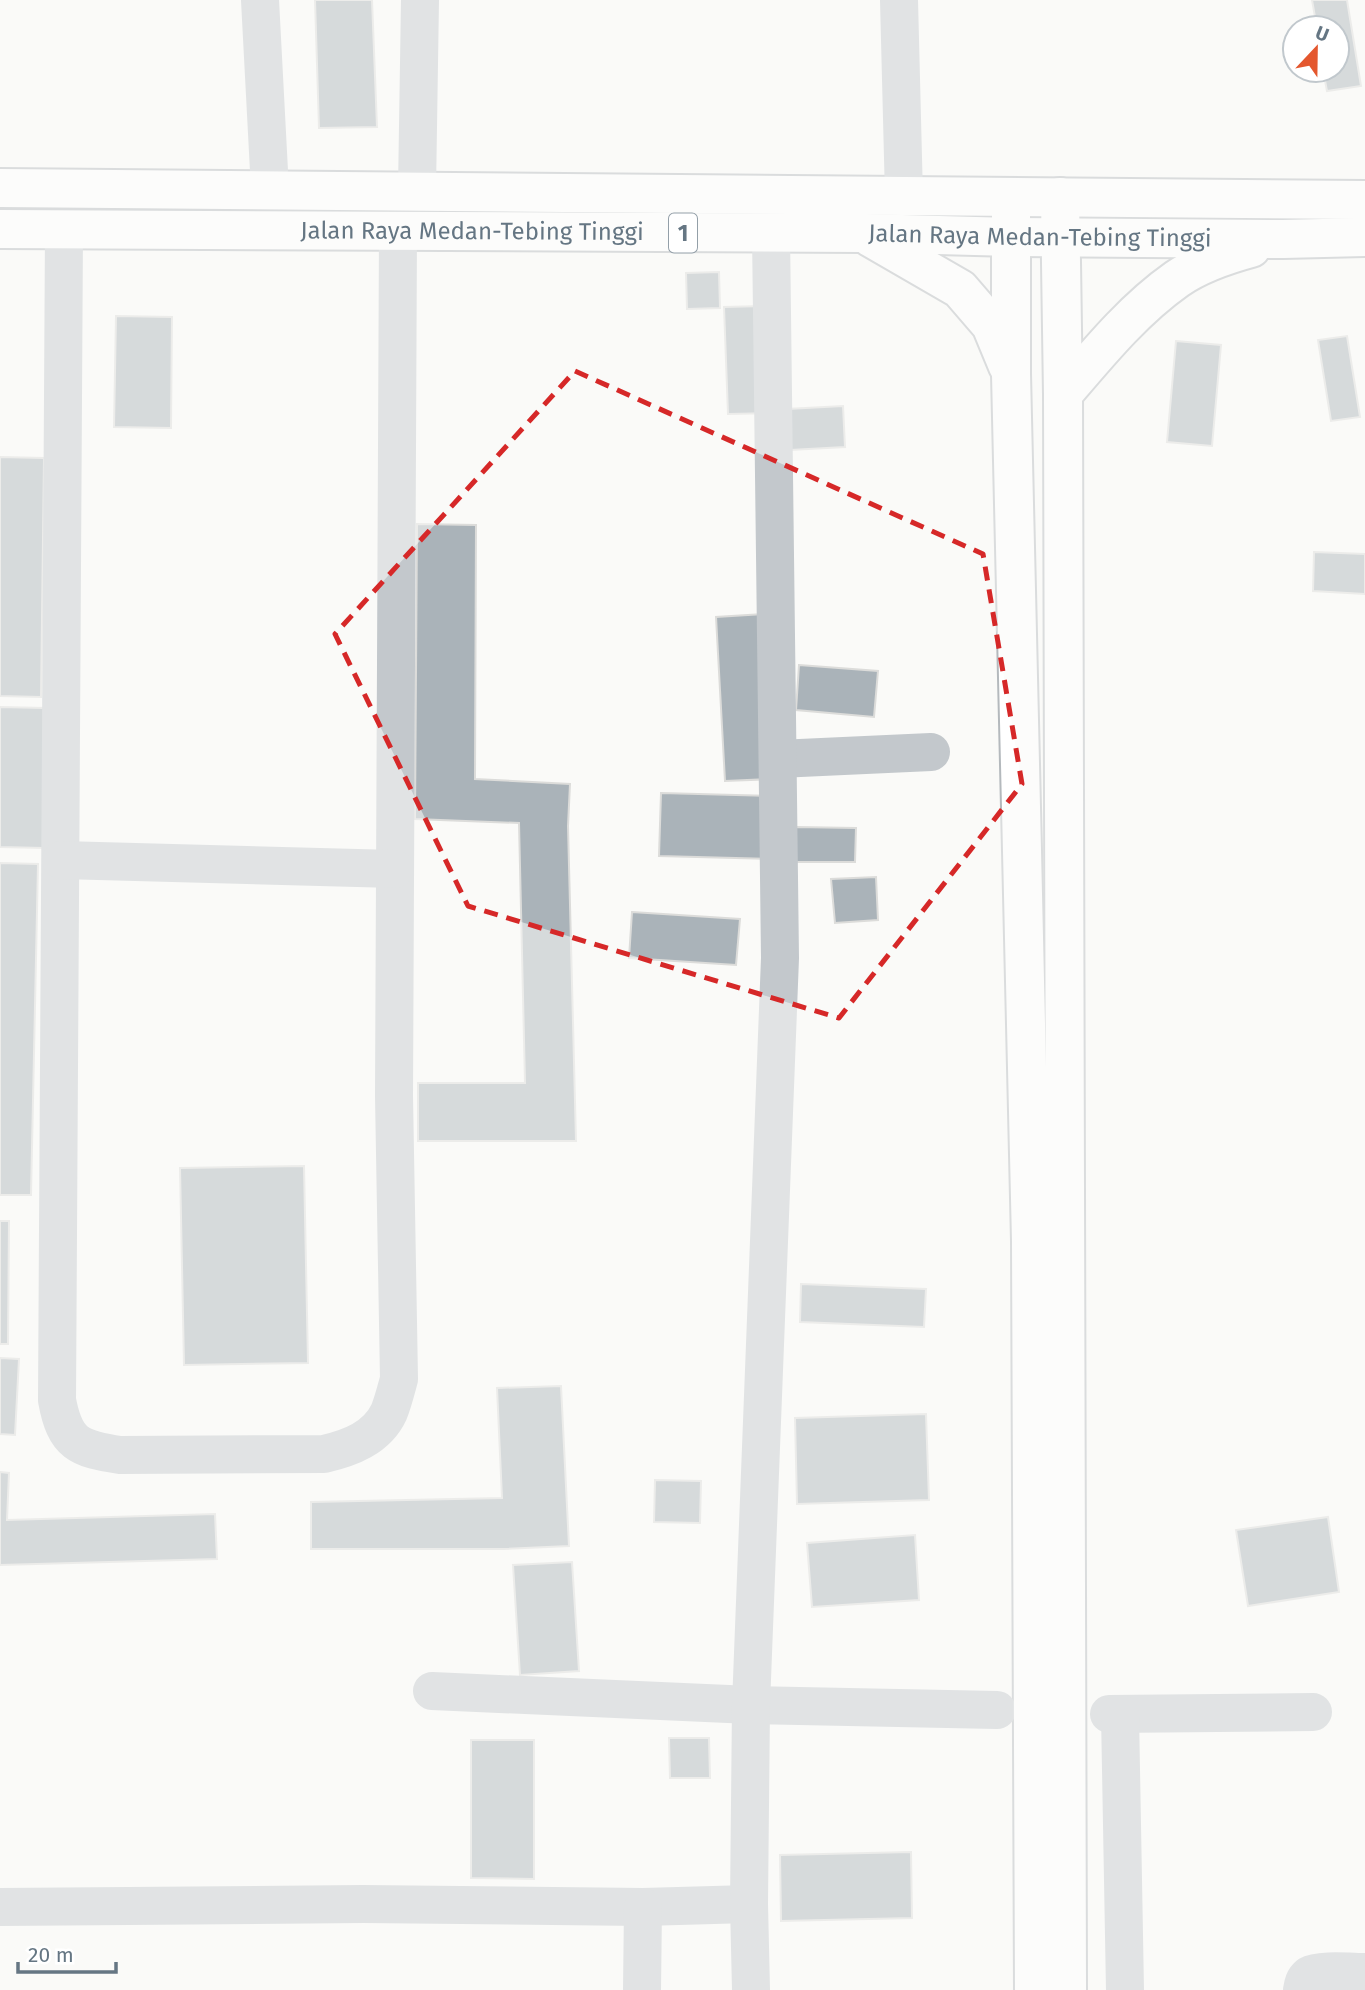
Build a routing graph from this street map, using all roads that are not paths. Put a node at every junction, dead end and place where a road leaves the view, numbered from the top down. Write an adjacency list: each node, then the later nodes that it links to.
1 (260, 0): 5 (street)
2 (421, 0): 6 (street)
3 (899, 0): 8 (street)
4 (9, 188): 5 (highway, Jalan Raya Medan-Tebing Tinggi / 1); 12 (highway)
5 (270, 190): 6 (highway, Jalan Raya Medan-Tebing Tinggi / 1)
6 (417, 190): 7 (highway, Jalan Raya Medan-Tebing Tinggi / 1)
7 (772, 195): 8 (highway, Jalan Raya Medan-Tebing Tinggi / 1); 15 (street)
8 (904, 197): 9 (highway, Jalan Raya Medan-Tebing Tinggi / 1)
9 (1012, 197): 10 (highway, Jalan Raya Medan-Tebing Tinggi / 1); 17 (highway)
10 (1060, 197): 11 (highway, Jalan Raya Medan-Tebing Tinggi / 1); 18 (highway)
11 (1365, 200)
12 (10, 229): 13 (highway, Jalan Raya Medan-Tebing Tinggi / 1)
13 (64, 230): 14 (highway, Jalan Raya Medan-Tebing Tinggi / 1); 25 (street)
14 (398, 231): 15 (highway, Jalan Raya Medan-Tebing Tinggi / 1); 26 (street)
15 (771, 233): 16 (highway, Jalan Raya Medan-Tebing Tinggi / 1); 24 (street)
16 (864, 233): 17 (highway, Jalan Raya Medan-Tebing Tinggi / 1); 21 (highway)
17 (1013, 237): 18 (highway, Jalan Raya Medan-Tebing Tinggi / 1); 21 (highway)
18 (1060, 237): 20 (highway, Jalan Raya Medan-Tebing Tinggi / 1); 22 (highway)
19 (1365, 237): 20 (highway, Jalan Raya Medan-Tebing Tinggi / 1)
20 (1283, 239): 22 (highway)
21 (1012, 374): 37 (highway)
22 (1063, 394): 38 (highway)
23 (930, 752): 24 (street)
24 (778, 759): 28 (street)
25 (61, 860): 26 (street); 26 (street)
26 (396, 869)
27 (432, 1691): 28 (street)
28 (751, 1705): 29 (street); 31 (street)
29 (997, 1710)
30 (1313, 1712): 39 (street)
31 (749, 1904): 33 (street); 36 (street)
32 (0, 1907): 33 (street)
33 (643, 1907): 35 (street)
34 (1365, 1972): 40 (street)
35 (642, 1990)
36 (751, 1990)
37 (1034, 1990)
38 (1067, 1990)
39 (1125, 1990)
40 (1302, 1990)

